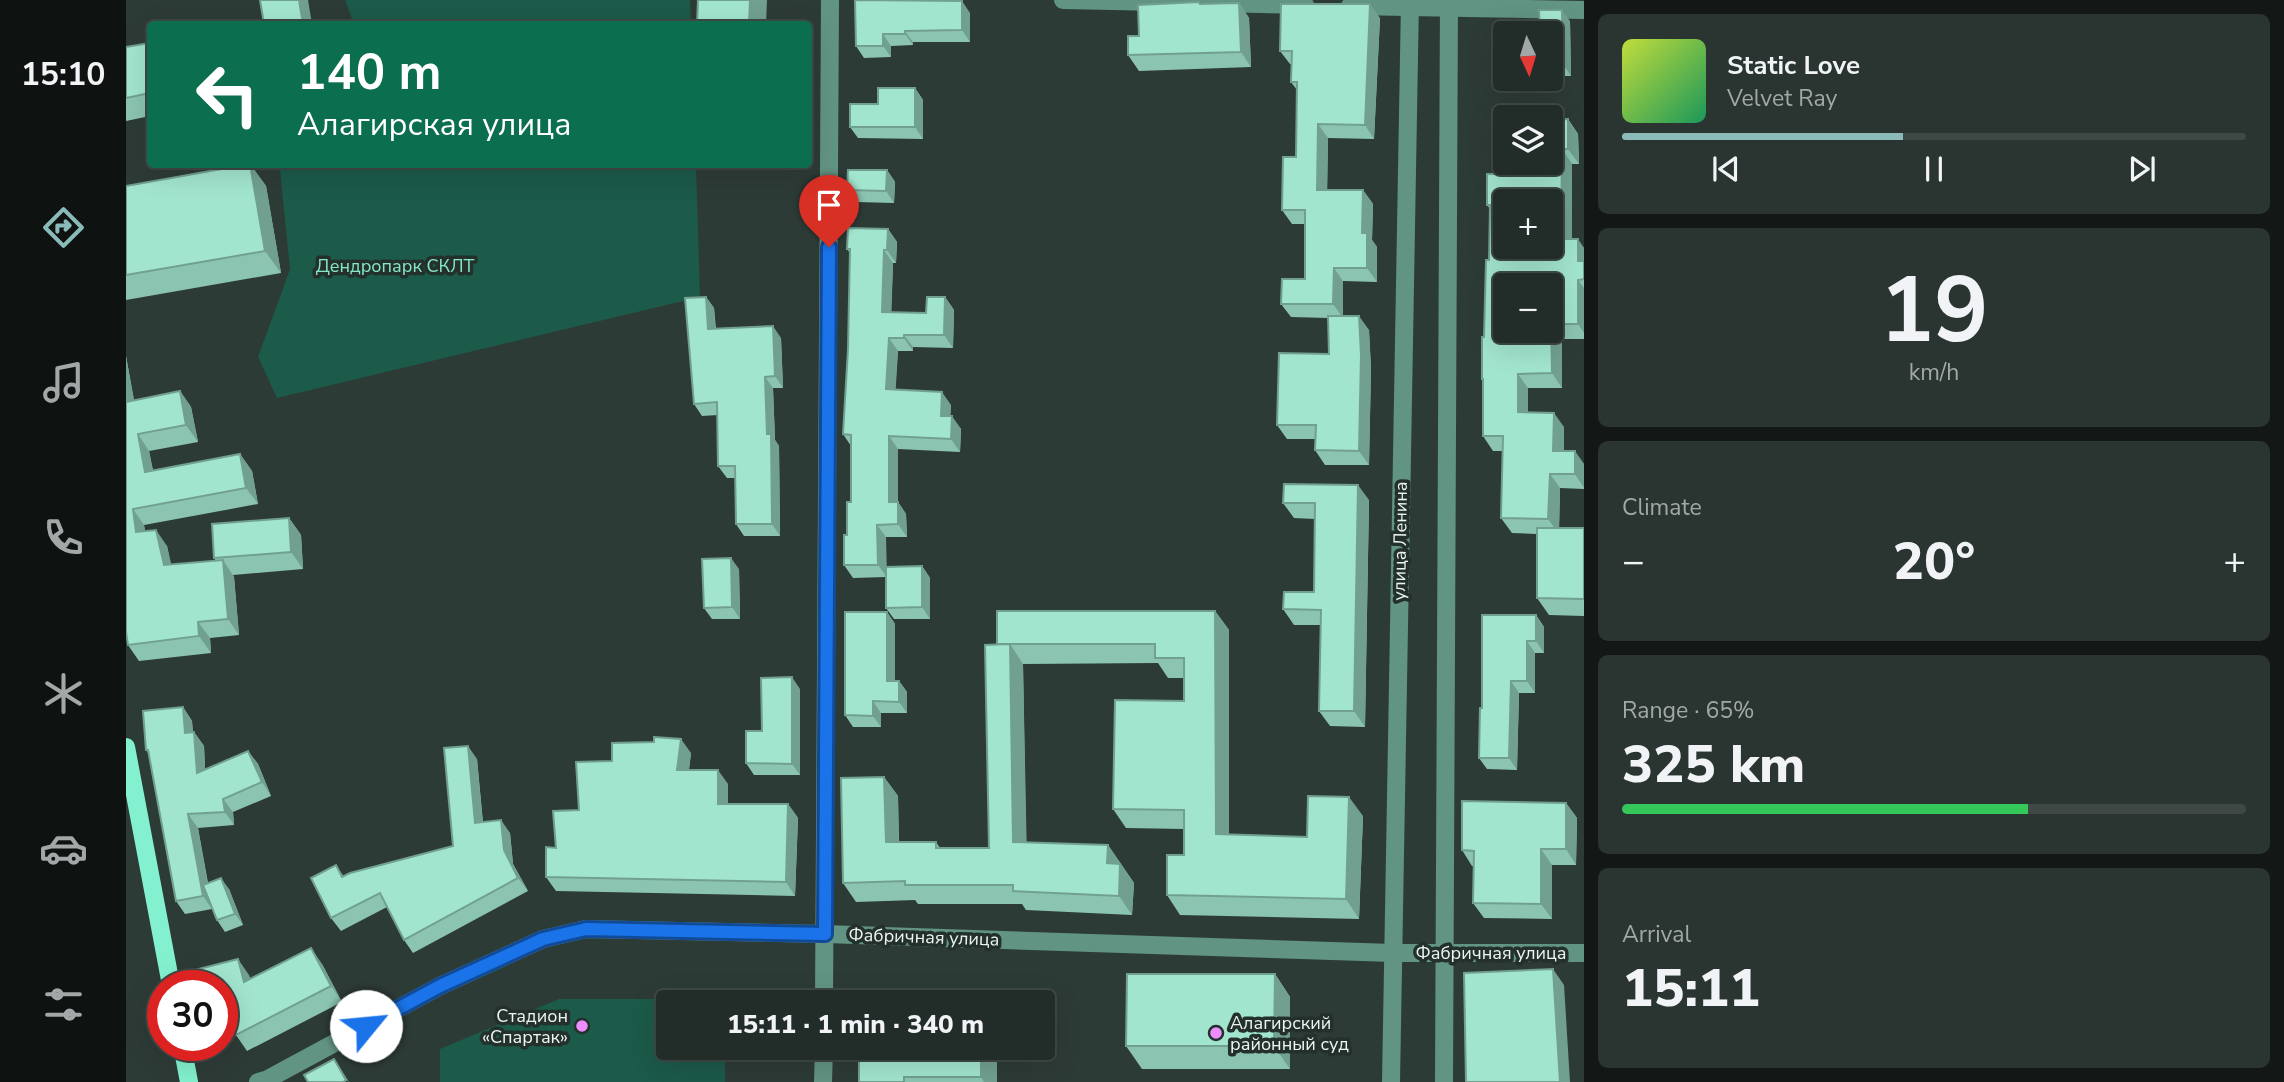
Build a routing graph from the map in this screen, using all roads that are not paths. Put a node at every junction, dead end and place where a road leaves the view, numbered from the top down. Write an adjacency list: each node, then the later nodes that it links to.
1 (830, 0): 7 (street)
2 (1063, 0): 3 (street)
3 (1410, 4): 4 (street); 8 (street, улица Ленина)
4 (1449, 4): 5 (street); 10 (street)
5 (1584, 10)
6 (126, 747): 11 (main road)
7 (825, 934): 8 (street, Фабричная улица); 12 (street); 16 (street, Фабричная улица)
8 (1393, 953): 10 (street, Фабричная улица); 18 (street, улица Ленина)
9 (1584, 953): 10 (street, Фабричная улица)
10 (1445, 954): 19 (street)
11 (168, 970)
12 (824, 990)
13 (824, 1060): 17 (street)
14 (185, 1061): 15 (main road)
15 (189, 1082)
16 (258, 1082)
17 (823, 1082)
18 (1391, 1082)
19 (1444, 1082)

